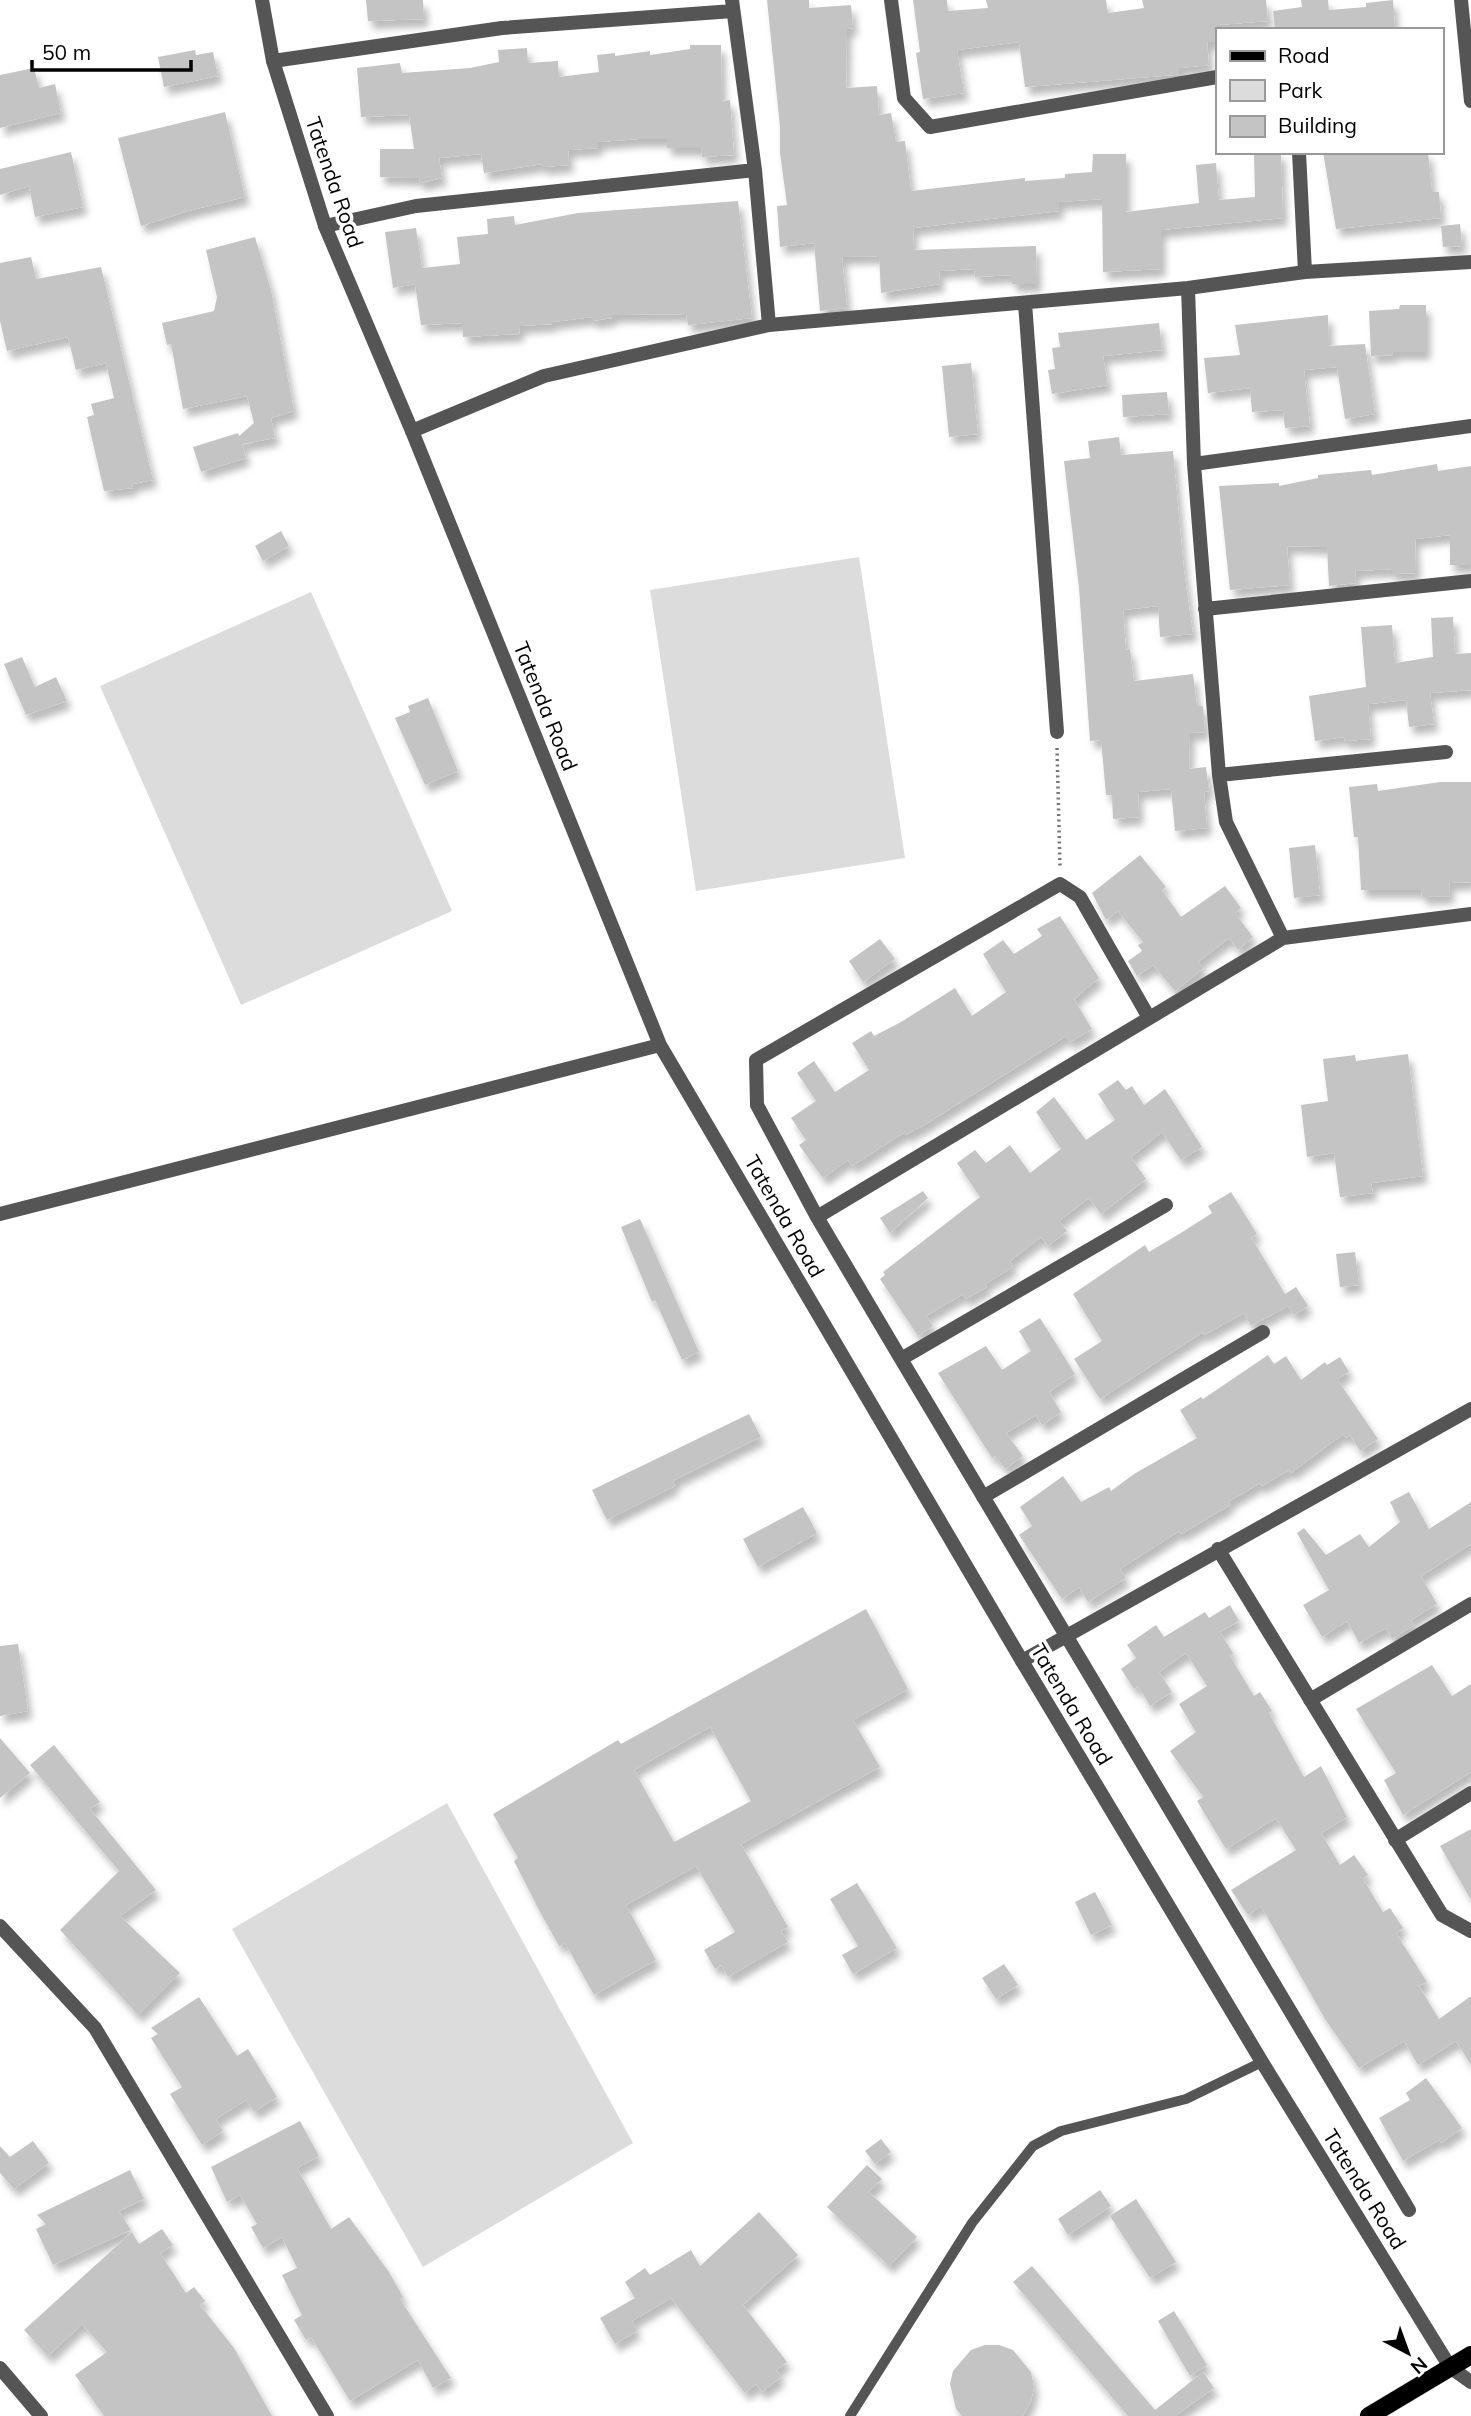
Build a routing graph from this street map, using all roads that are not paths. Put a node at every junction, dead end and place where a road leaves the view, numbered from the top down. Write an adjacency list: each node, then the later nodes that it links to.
1 (262, 0): 5 (street, Tatenda Road)
2 (891, 0): 6 (street)
3 (1461, 0): 7 (street)
4 (732, 5): 5 (street); 10 (street)
5 (273, 61): 11 (street, Tatenda Road)
6 (1216, 78)
7 (1470, 79): 8 (street)
8 (1471, 101)
9 (1299, 154): 13 (street)
10 (755, 170): 11 (street); 16 (street)
11 (325, 226): 18 (street, Tatenda Road)
12 (1471, 262): 13 (street)
13 (1305, 272): 14 (street)
14 (1188, 288): 15 (street); 19 (street)
15 (1025, 303): 16 (street); 22 (street)
16 (769, 325): 18 (street)
17 (1471, 426): 19 (street)
18 (412, 431): 28 (street, Tatenda Road)
19 (1194, 464): 21 (street)
20 (1471, 581): 21 (street)
21 (1205, 609): 24 (street)
22 (1057, 732)
23 (1446, 752): 24 (street)
24 (1219, 775): 26 (street)
25 (1471, 914): 26 (street)
26 (1283, 938): 27 (street)
27 (1148, 1016): 31 (street); 31 (street)
28 (660, 1045): 30 (street); 39 (street, Tatenda Road)
29 (1166, 1205): 33 (street)
30 (0, 1214)
31 (817, 1217): 33 (street)
32 (1263, 1332): 35 (street)
33 (901, 1359): 35 (street)
34 (1471, 1409): 36 (street)
35 (983, 1497): 38 (street)
36 (1218, 1549): 38 (street); 40 (street)
37 (1471, 1604): 40 (street)
38 (1068, 1637): 39 (street); 46 (street)
39 (1022, 1661): 45 (street, Tatenda Road)
40 (1310, 1700): 42 (street)
41 (1471, 1793): 42 (street)
42 (1395, 1840): 44 (street)
43 (0, 1926): 52 (street)
44 (1471, 1931)
45 (1262, 2062): 48 (street, Tatenda Road); 53 (lane)
46 (1409, 2210)
47 (1471, 2355): 48 (main road)
48 (1450, 2367): 50 (street); 54 (main road)
49 (0, 2368): 51 (street)
50 (1471, 2382)
51 (41, 2416)
52 (327, 2416)
53 (850, 2416)
54 (1369, 2416)

